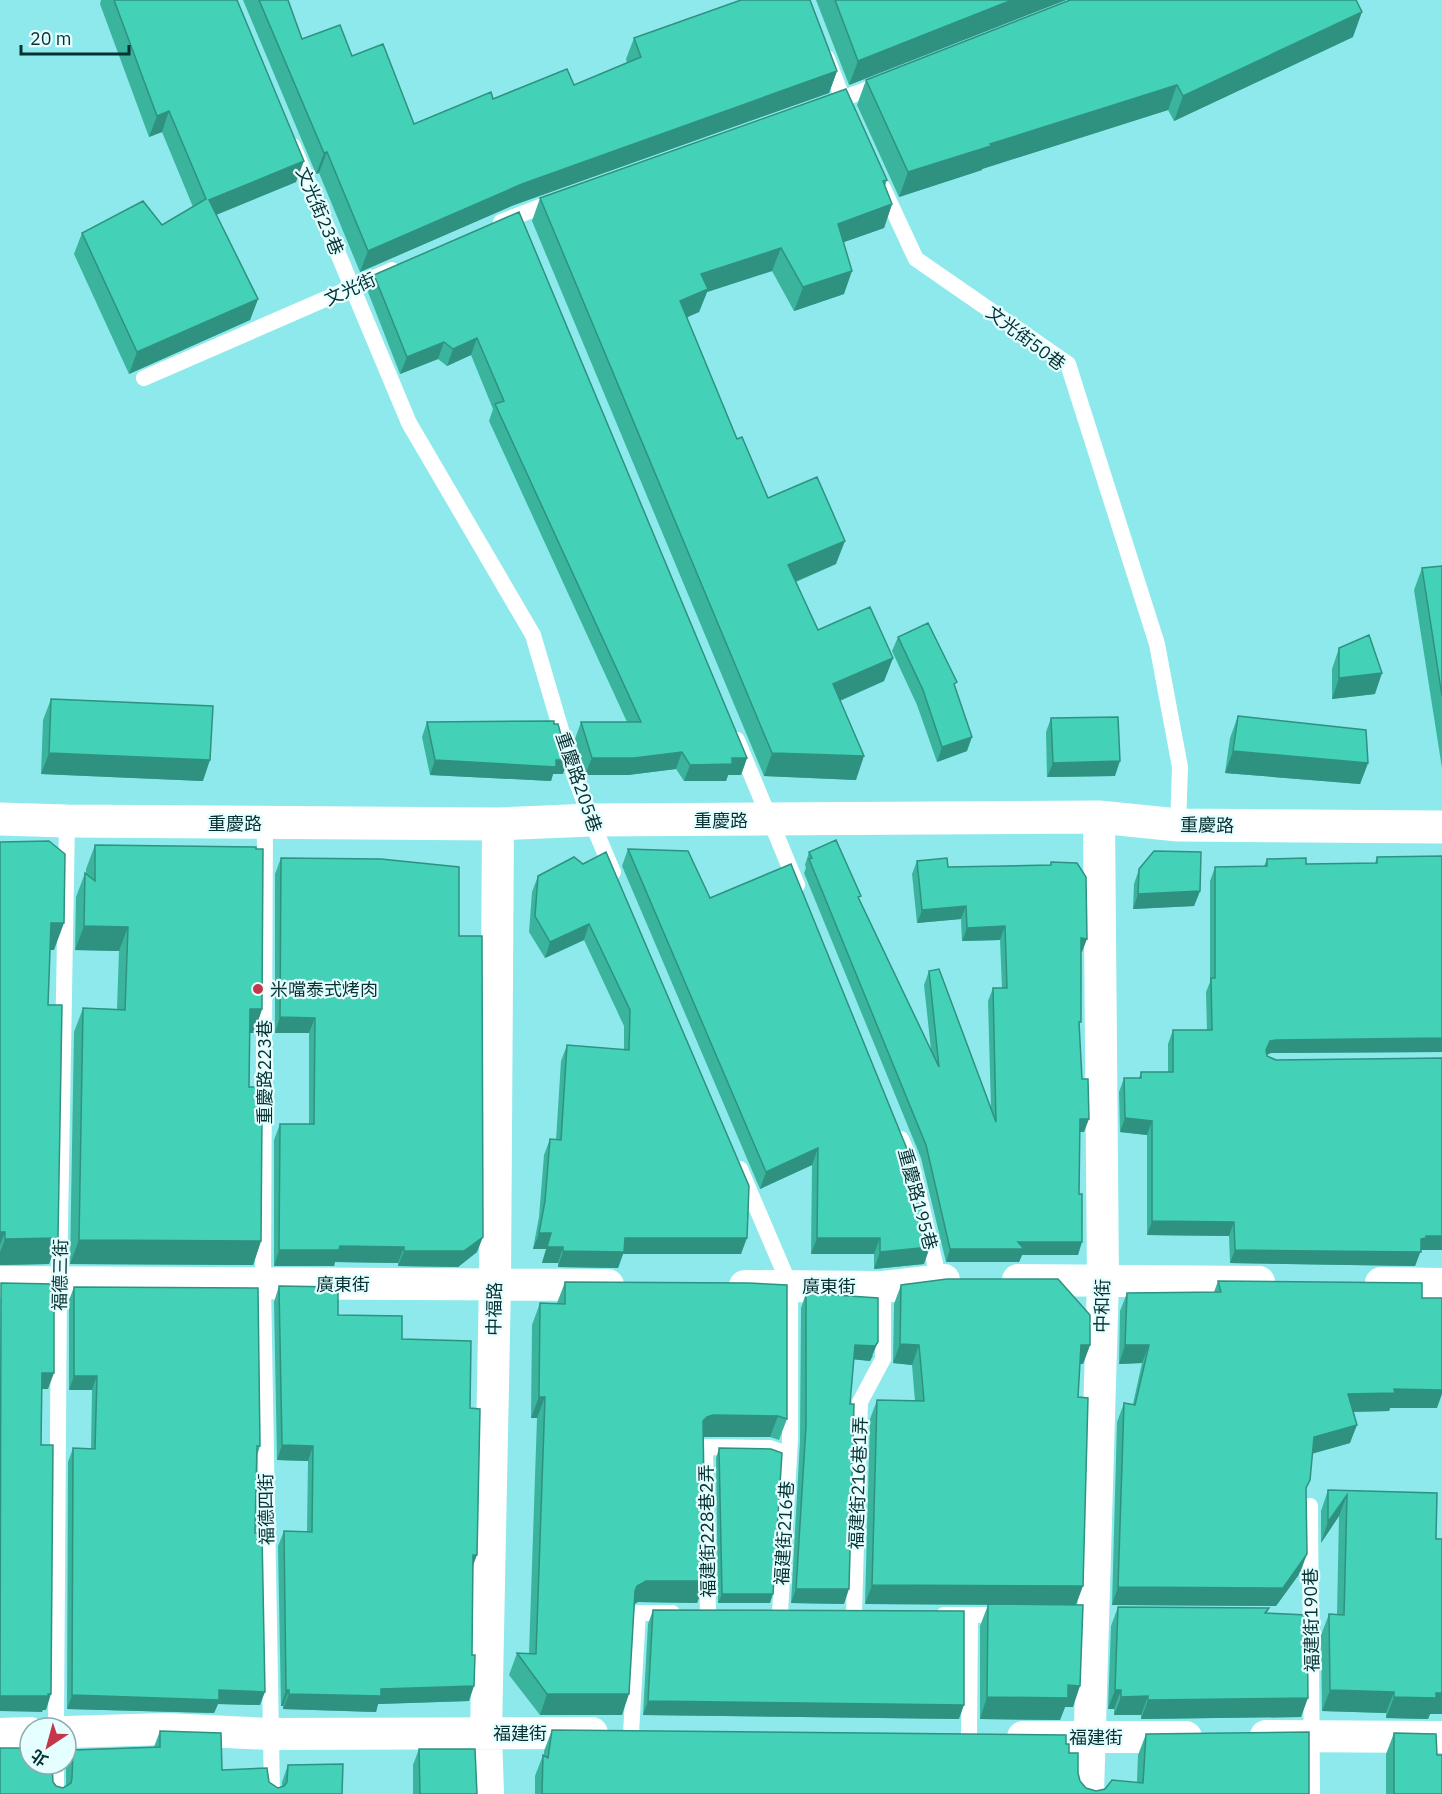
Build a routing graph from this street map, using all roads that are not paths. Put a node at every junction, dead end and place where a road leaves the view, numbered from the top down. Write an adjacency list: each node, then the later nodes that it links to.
1 (822, 44): 3 (lane)
2 (897, 78): 3 (lane)
3 (843, 99): 4 (lane); 5 (lane)
4 (809, 111)
5 (852, 121)
6 (288, 134): 11 (lane, 文光街23巷)
7 (877, 174): 21 (lane, 文光街50巷)
8 (574, 195): 9 (lane)
9 (487, 228)
10 (404, 265): 11 (lane, 文光街)
11 (353, 288): 12 (lane, 文光街); 16 (lane, 重慶路205巷)
12 (144, 378)
13 (729, 721): 17 (lane)
14 (1099, 817): 17 (street, 重慶路); 21 (street, 重慶路); 28 (street, 中和街)
15 (0, 819): 18 (street, 重慶路)
16 (591, 820): 17 (street, 重慶路); 20 (street, 重慶路); 23 (lane, 重慶路205巷)
17 (771, 820): 24 (lane)
18 (67, 821): 19 (street, 重慶路); 31 (lane, 福德三街)
19 (265, 823): 20 (street, 重慶路); 33 (lane, 重慶路223巷)
20 (498, 824): 34 (street, 中福路)
21 (1178, 825): 22 (street, 重慶路)
22 (1442, 828)
23 (618, 885)
24 (802, 897)
25 (897, 1129): 27 (lane, 重慶路195巷)
26 (735, 1156): 38 (lane)
27 (939, 1280): 28 (street, 廣東街); 39 (street, 廣東街)
28 (1103, 1280): 30 (street, 廣東街); 57 (street, 中和街)
29 (0, 1282): 31 (street, 廣東街)
30 (1287, 1282)
31 (59, 1283): 33 (street, 廣東街); 47 (lane, 福德三街)
32 (1355, 1283): 35 (street)
33 (263, 1284): 34 (street, 廣東街); 53 (lane, 福德四街)
34 (495, 1284): 36 (street, 廣東街); 50 (street, 中福路)
35 (1442, 1284)
36 (637, 1285)
37 (719, 1285): 38 (street, 廣東街)
38 (790, 1286): 39 (street, 廣東街); 40 (lane)
39 (884, 1287): 43 (lane, 福建街216巷1弄)
40 (788, 1454): 42 (lane, 福建街216巷); 51 (lane, 福建街228巷2弄)
41 (1310, 1506): 54 (lane, 福建街190巷)
42 (801, 1614)
43 (833, 1614)
44 (923, 1615): 45 (lane)
45 (970, 1615): 46 (lane); 55 (lane)
46 (1026, 1615)
47 (56, 1716)
48 (78, 1732): 53 (street, 福建街)
49 (18, 1733): 52 (street)
50 (486, 1733): 51 (street, 福建街); 53 (street, 福建街); 61 (street, 中福路)
51 (643, 1733)
52 (0, 1734)
53 (269, 1734): 60 (lane, 福德四街)
54 (1313, 1735): 56 (street, 福建街); 57 (street, 福建街); 63 (lane, 福建街190巷)
55 (957, 1736): 57 (street, 福建街)
56 (1442, 1737)
57 (1090, 1738): 62 (street, 中和街)
58 (56, 1776): 59 (lane)
59 (56, 1794)
60 (272, 1794)
61 (488, 1794)
62 (1088, 1794)
63 (1312, 1794)

